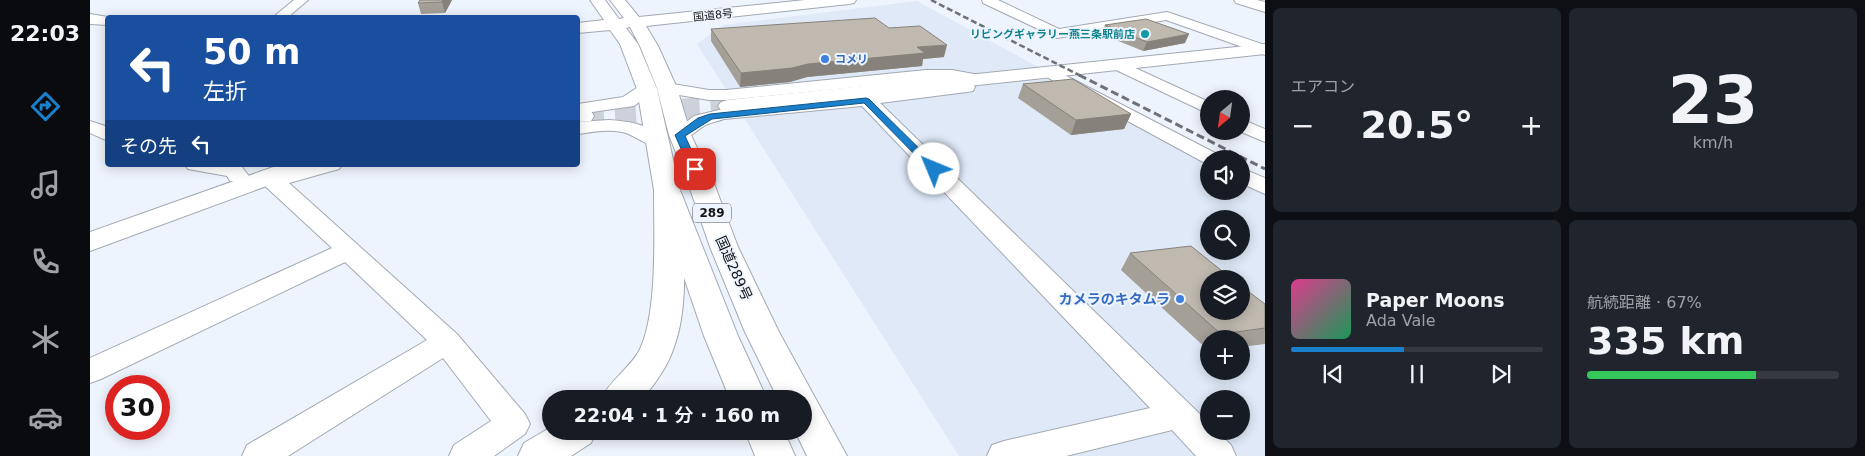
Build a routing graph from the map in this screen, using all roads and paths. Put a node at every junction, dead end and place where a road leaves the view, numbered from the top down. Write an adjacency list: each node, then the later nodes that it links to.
1 (297, 0): 2 (street)
2 (302, 0): 11 (street)
3 (597, 0): 12 (main road, 国道289号 / 289)
4 (849, 0): 8 (main road, 国道8号)
5 (988, 0): 18 (street)
6 (1241, 0): 10 (main road)
7 (658, 5): 9 (main road)
8 (765, 5): 9 (main road, 国道8号); 12 (main road, 国道8号); 17 (main road)
9 (706, 6): 12 (main road, 国道8号)
10 (1265, 7)
11 (282, 15)
12 (621, 16): 14 (main road, 国道8号); 16 (main road, 国道8号); 17 (main road, 国道289号 / 289); 22 (main road, 国道289号 / 289)
13 (90, 19): 15 (main road)
14 (580, 19)
15 (105, 20)
16 (580, 27)
17 (649, 46): 22 (main road, 国道289号 / 289)
18 (1265, 49): 19 (main road)
19 (1120, 66): 20 (main road); 24 (street)
20 (1048, 72): 21 (main road); 31 (street)
21 (979, 80): 22 (street); 23 (street); 25 (main road)
22 (657, 89): 26 (street); 30 (main road, 国道289号 / 289)
23 (866, 100): 30 (street); 47 (street)
24 (1200, 105)
25 (728, 106)
26 (580, 117)
27 (580, 117): 30 (street)
28 (1250, 129): 29 (street)
29 (1265, 136)
30 (668, 138): 38 (main road, 国道289号 / 289); 46 (main road, 国道289号 / 289)
31 (1200, 153)
32 (213, 167): 35 (street)
33 (289, 167): 35 (main road)
34 (311, 167): 35 (street)
35 (257, 172): 39 (main road); 40 (main road); 41 (street)
36 (1250, 179): 37 (street)
37 (1265, 187)
38 (667, 190): 44 (main road); 45 (main road, 国道289号 / 289)
39 (90, 229)
40 (90, 242)
41 (347, 250): 42 (street); 43 (street)
42 (447, 342): 51 (street); 52 (street)
43 (90, 371)
44 (628, 390)
45 (745, 390)
46 (792, 390)
47 (1178, 415): 56 (street); 57 (street)
48 (812, 427): 55 (main road)
49 (563, 440): 53 (main road)
50 (768, 440): 54 (main road)
51 (259, 456)
52 (466, 456)
53 (538, 456)
54 (775, 456)
55 (827, 456)
56 (1004, 456)
57 (1218, 456)

